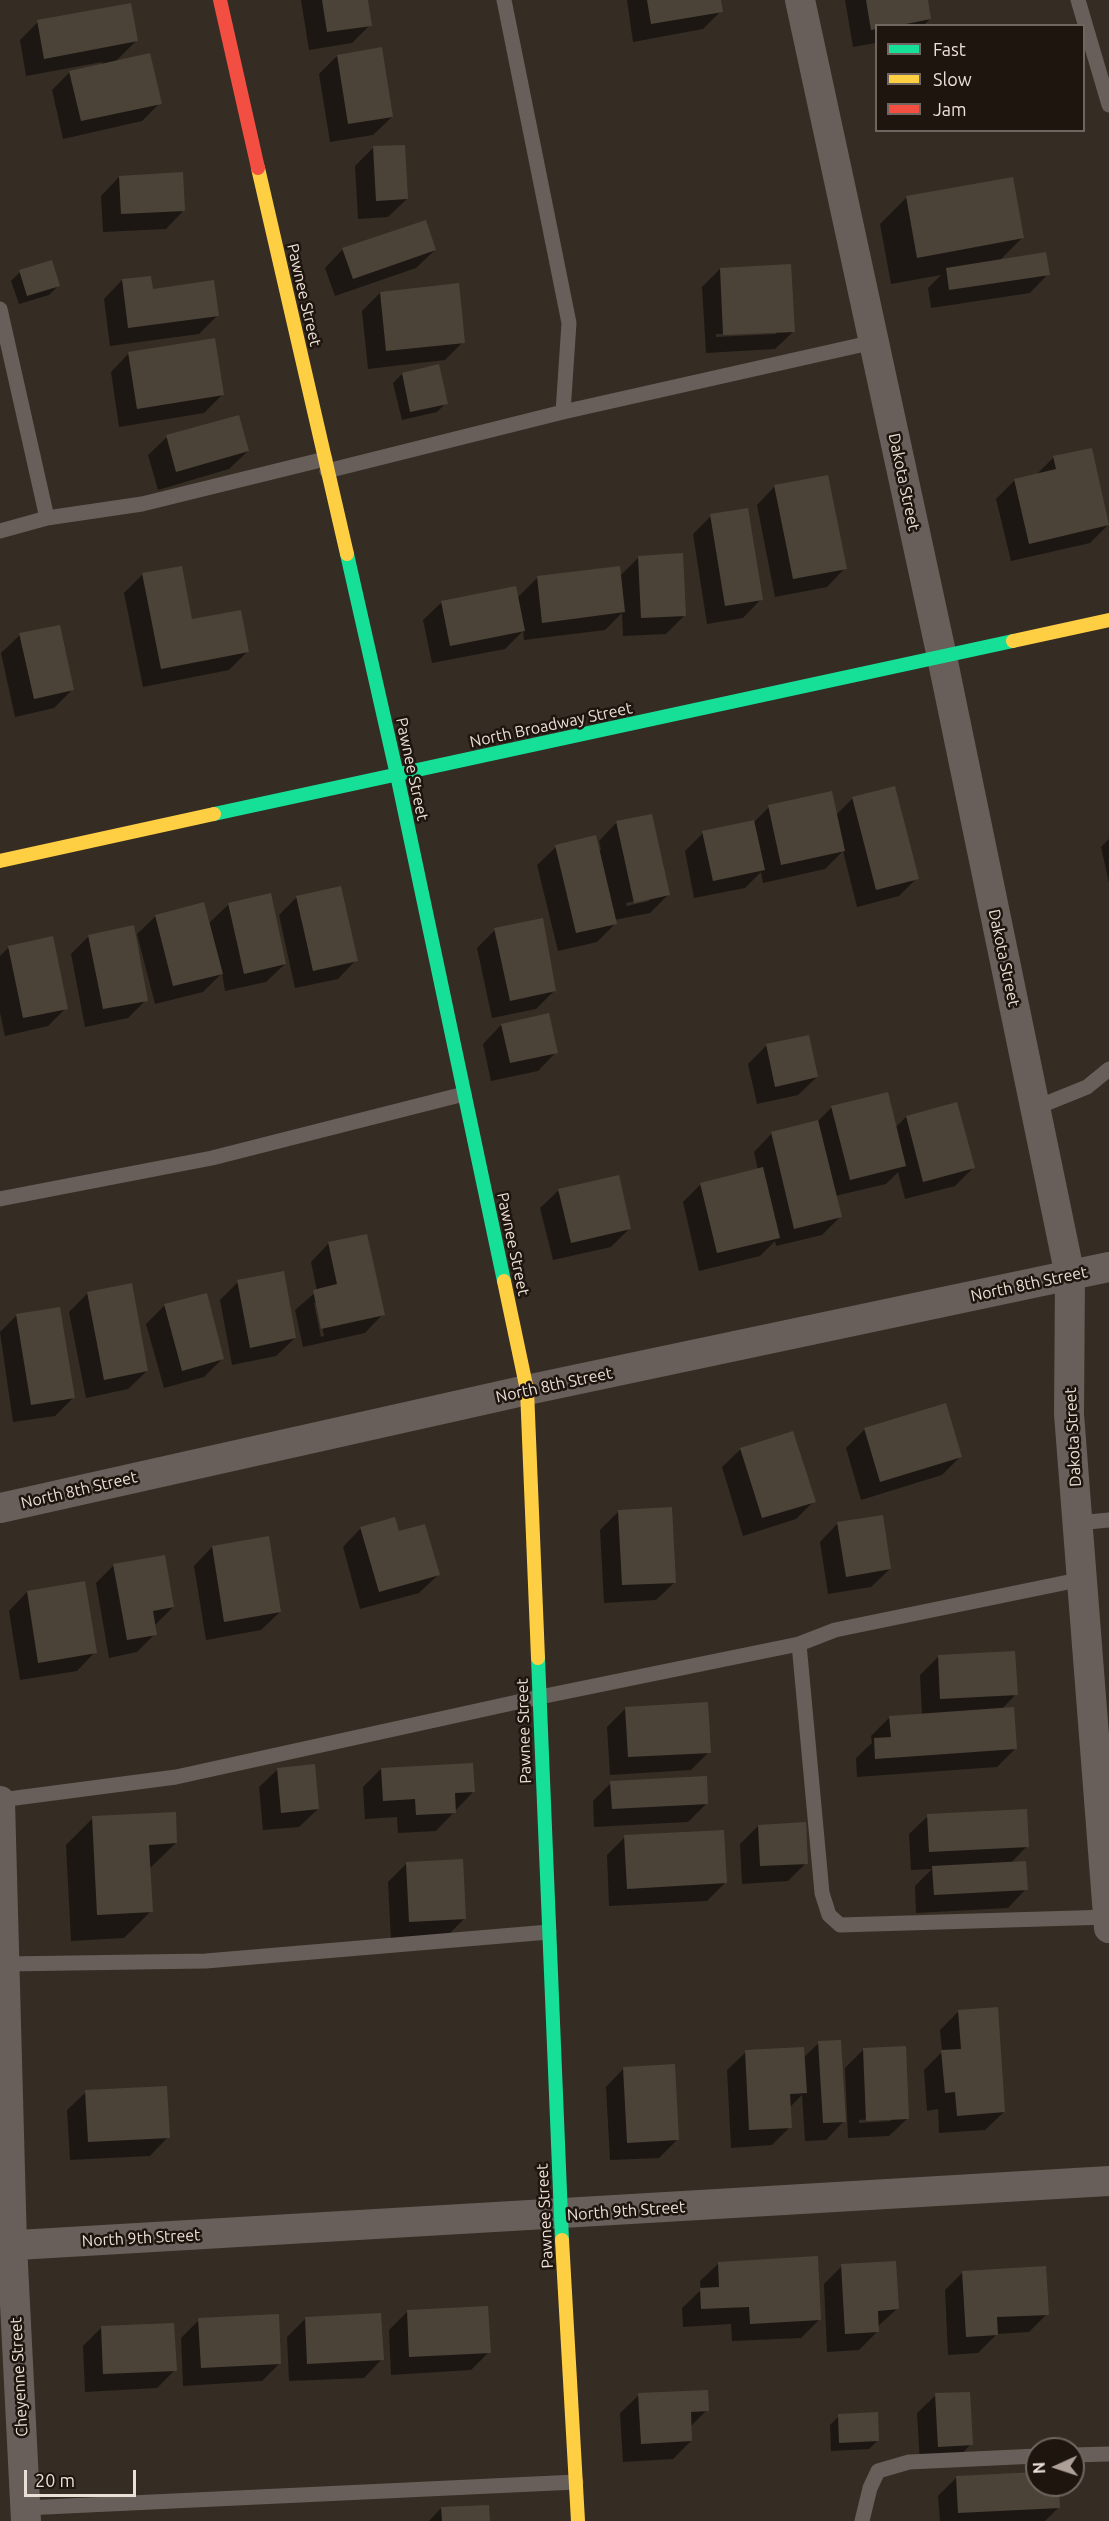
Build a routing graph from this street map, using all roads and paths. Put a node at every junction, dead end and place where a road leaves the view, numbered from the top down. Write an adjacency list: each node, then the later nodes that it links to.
1 (220, 0): 9 (street, Pawnee Street)
2 (504, 0): 8 (lane)
3 (800, 0): 7 (street, Dakota Street)
4 (1078, 0): 5 (lane)
5 (1109, 105)
6 (0, 309): 10 (lane)
7 (874, 342): 8 (lane); 13 (street, Dakota Street)
8 (563, 412): 9 (lane)
9 (326, 465): 10 (lane); 14 (street, Pawnee Street)
10 (47, 518): 11 (lane)
11 (0, 531)
12 (1109, 620): 13 (street, North Broadway Street)
13 (942, 657): 14 (street, North Broadway Street); 18 (street, Dakota Street)
14 (397, 775): 15 (street, North Broadway Street); 17 (street, Pawnee Street)
15 (0, 861)
16 (1109, 1069): 18 (lane)
17 (464, 1094): 19 (lane); 22 (street, Pawnee Street)
18 (1035, 1108): 21 (street, Dakota Street)
19 (0, 1199)
20 (1109, 1267): 21 (street, North 8th Street)
21 (1070, 1276): 22 (street, North 8th Street); 25 (street, Dakota Street)
22 (527, 1390): 23 (street, North 8th Street); 28 (street, Pawnee Street)
23 (0, 1508)
24 (1109, 1520): 25 (lane)
25 (1078, 1523): 26 (street, Dakota Street)
26 (1083, 1579): 27 (lane); 31 (street, Dakota Street)
27 (799, 1644): 28 (lane); 31 (lane)
28 (540, 1697): 30 (lane); 32 (street, Pawnee Street)
29 (0, 1790): 30 (street, Cheyenne Street)
30 (0, 1800): 33 (street, Cheyenne Street)
31 (1109, 1921)
32 (549, 1932): 33 (lane); 35 (street, Pawnee Street)
33 (3, 1953): 36 (street, Cheyenne Street)
34 (1109, 2181): 35 (street, North 9th Street)
35 (561, 2215): 36 (street, North 9th Street); 40 (street, Pawnee Street)
36 (6, 2246): 41 (street, Cheyenne Street)
37 (1109, 2454): 38 (lane)
38 (1085, 2455)
39 (1025, 2457): 43 (lane)
40 (576, 2482): 41 (lane); 42 (street, Pawnee Street)
41 (26, 2515)
42 (578, 2521)
43 (862, 2521)

